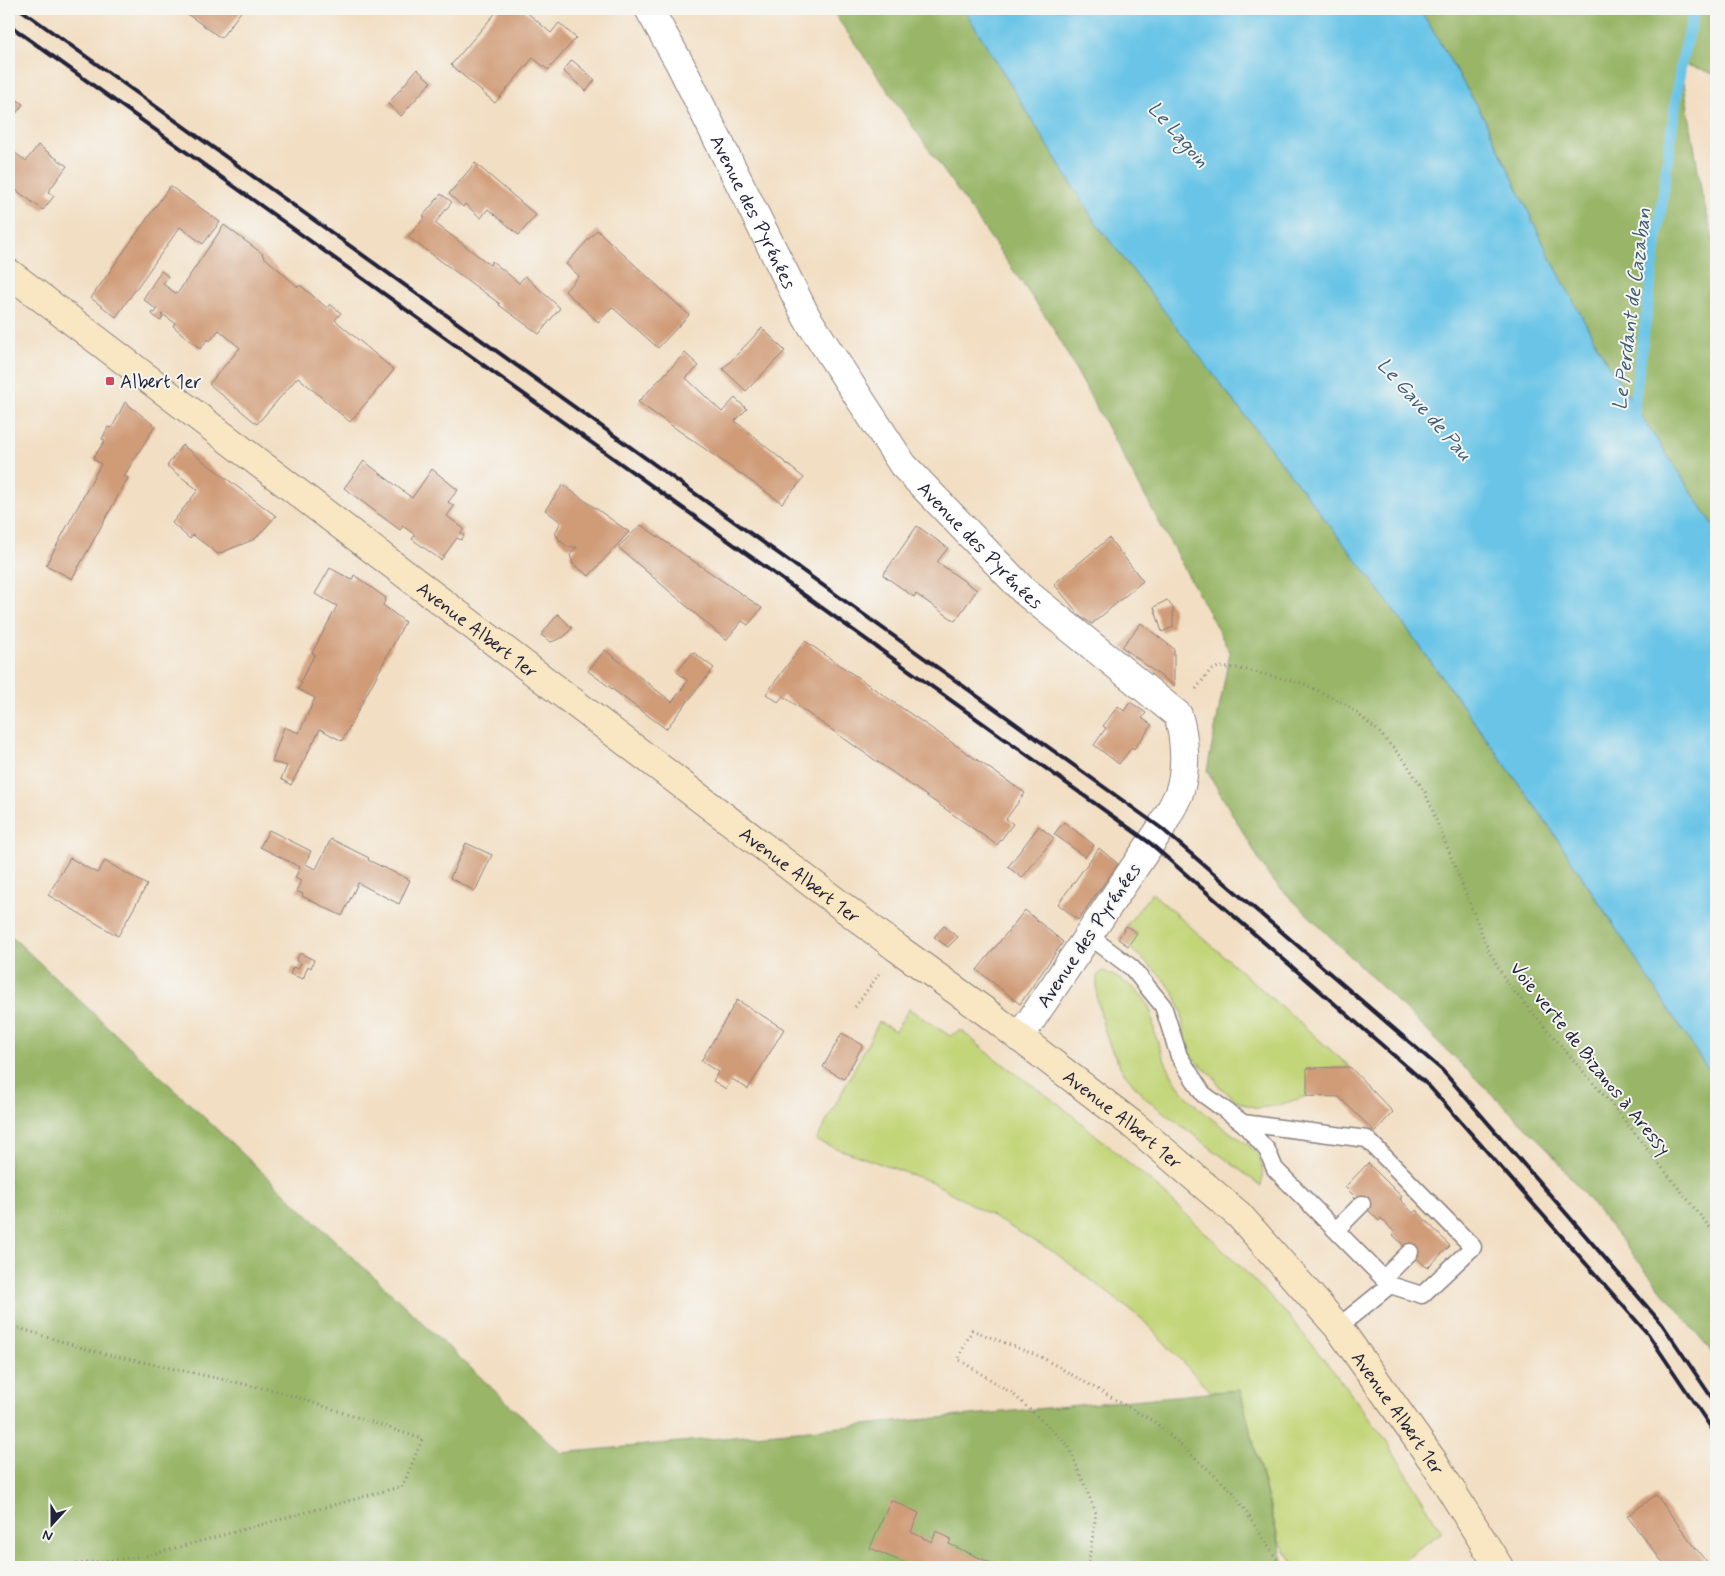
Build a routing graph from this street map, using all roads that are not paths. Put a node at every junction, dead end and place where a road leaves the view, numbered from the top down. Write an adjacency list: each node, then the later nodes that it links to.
1 (649, 9): 3 (street, Avenue des Pyrénées)
2 (9, 273): 4 (main road, Avenue Albert 1er)
3 (1088, 935): 4 (street, Avenue des Pyrénées); 5 (lane)
4 (1019, 1038): 10 (main road, Avenue Albert 1er)
5 (1242, 1123): 7 (lane); 9 (lane)
6 (1362, 1204): 7 (lane)
7 (1336, 1230): 9 (lane)
8 (1410, 1252): 9 (lane)
9 (1387, 1281): 10 (lane)
10 (1338, 1327): 11 (main road, Avenue Albert 1er)
11 (1499, 1567)

